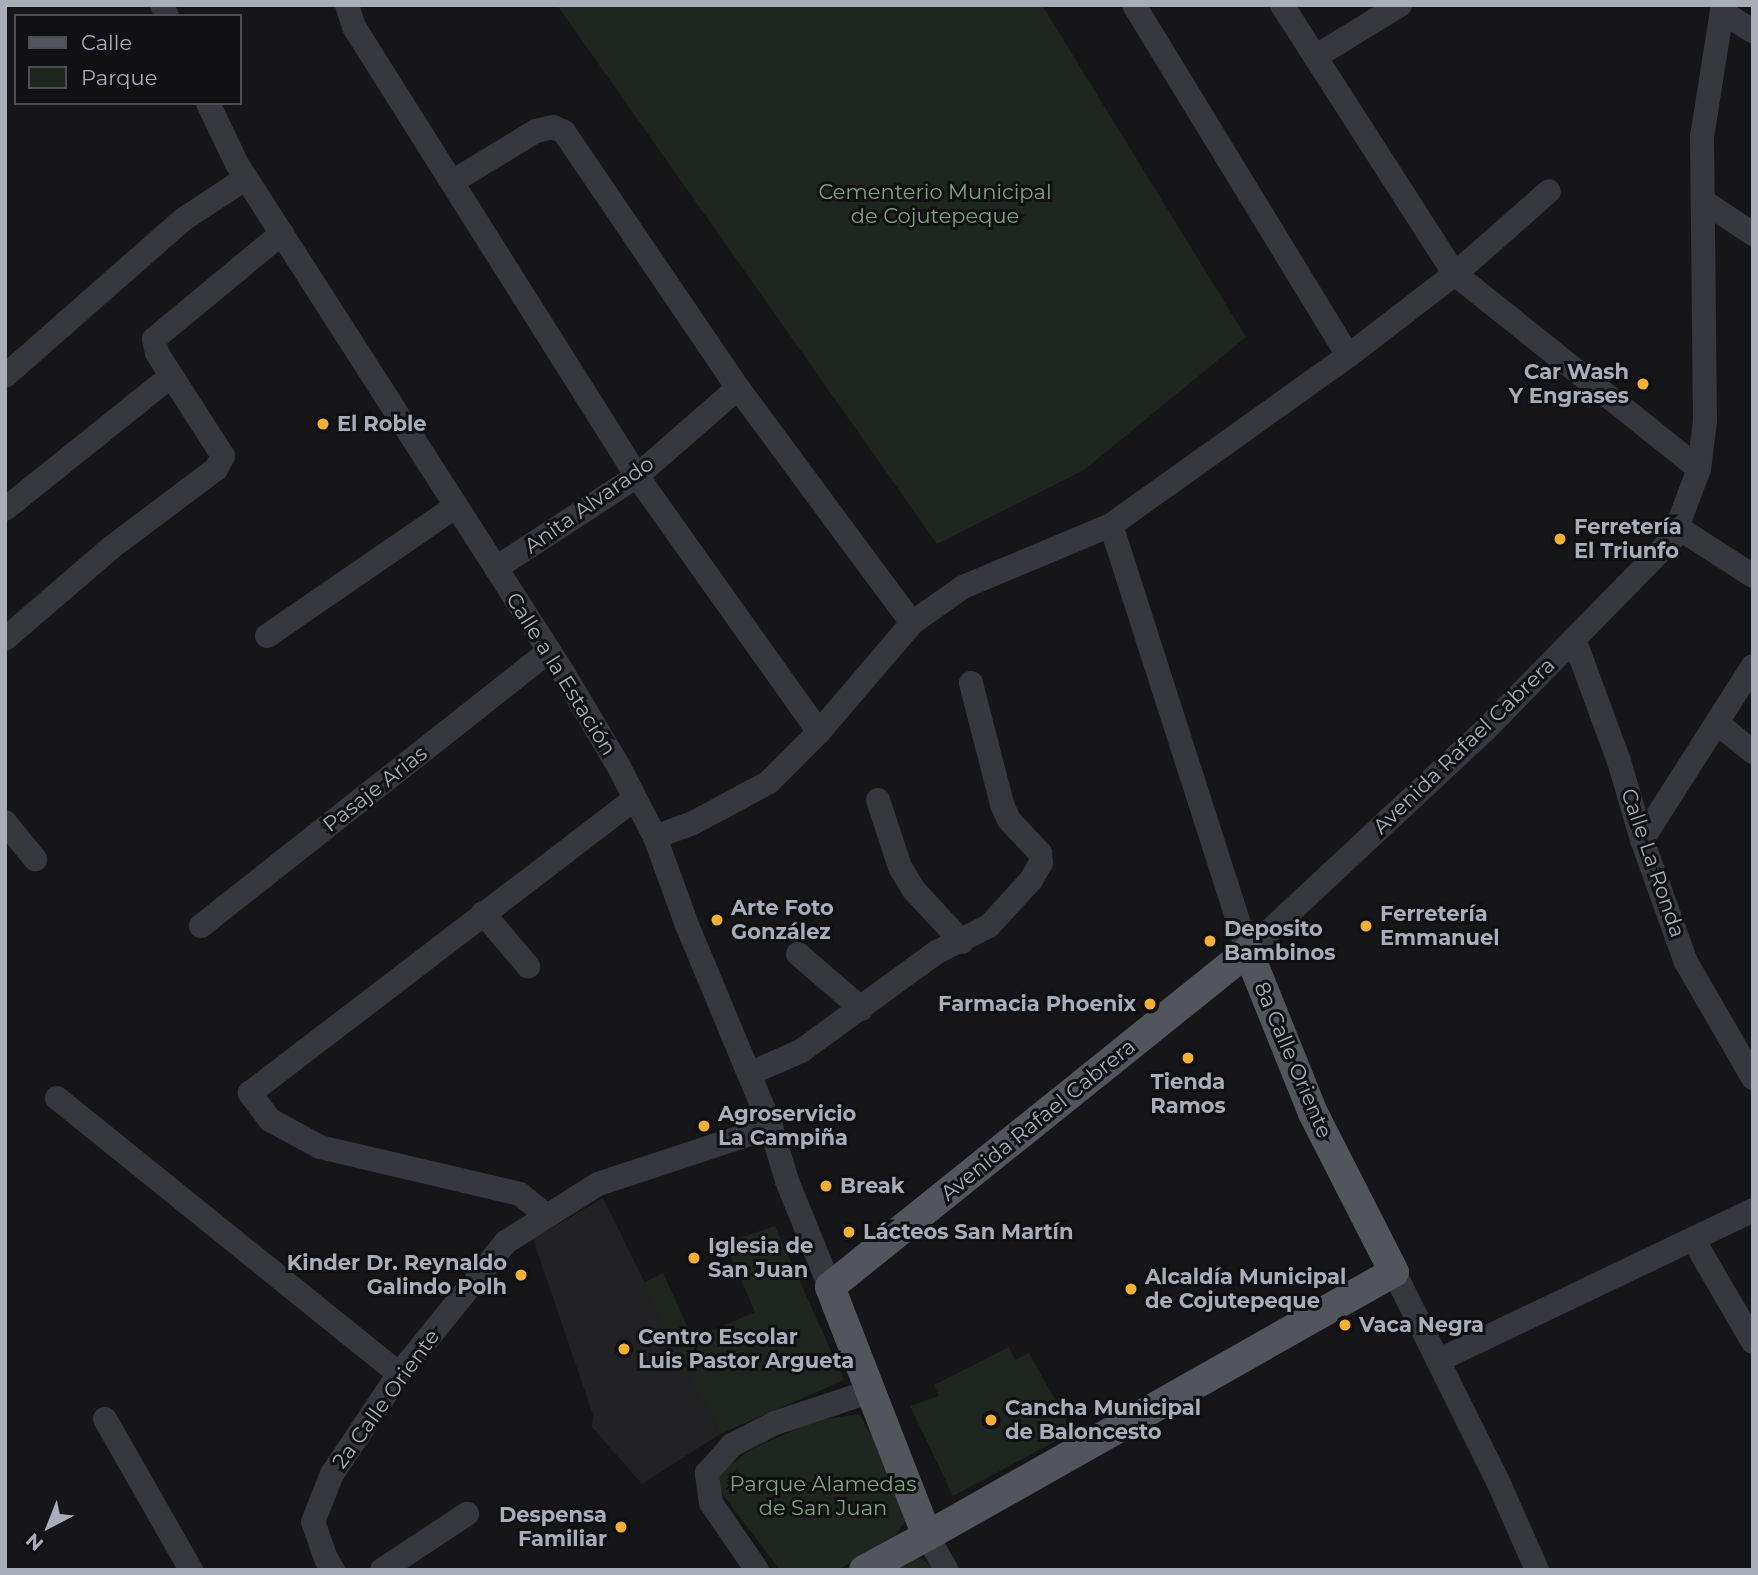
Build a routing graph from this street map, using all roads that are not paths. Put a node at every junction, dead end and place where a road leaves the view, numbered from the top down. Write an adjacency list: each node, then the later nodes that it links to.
1 (347, 5): 10 (street)
2 (1134, 5): 16 (street)
3 (1282, 5): 7 (street)
4 (1399, 5): 7 (street)
5 (1723, 9): 6 (street); 12 (street, Avenida Rafael Cabrera)
6 (1753, 31)
7 (1315, 57): 15 (street)
8 (209, 105): 9 (street, Calle a la Estación)
9 (246, 178): 13 (street, Calle a la Estación); 17 (street)
10 (452, 182): 19 (street); 21 (street)
11 (1549, 191): 15 (street)
12 (1703, 201): 14 (street); 20 (street, Avenida Rafael Cabrera)
13 (282, 233): 18 (street); 22 (street, Calle a la Estación)
14 (1753, 234)
15 (1455, 274): 16 (street); 20 (street)
16 (1348, 356): 24 (street)
17 (5, 376)
18 (171, 376): 23 (street); 30 (street)
19 (740, 392): 21 (street, Anita Alvarado); 28 (street)
20 (1699, 469): 25 (street, Avenida Rafael Cabrera)
21 (637, 476): 26 (street, Anita Alvarado); 36 (street)
22 (456, 506): 26 (street, Calle a la Estación); 29 (street)
23 (5, 509)
24 (1111, 525): 28 (street); 47 (street, 8a Calle Oriente)
25 (1677, 527): 27 (street); 31 (street, Avenida Rafael Cabrera)
26 (496, 568): 32 (street, Calle a la Estación)
27 (1753, 576)
28 (912, 623): 36 (street)
29 (267, 636)
30 (5, 639)
31 (1574, 639): 42 (street, Calle La Ronda); 47 (street, Avenida Rafael Cabrera)
32 (548, 651): 38 (street, Calle a la Estación); 45 (street, Pasaje Arias)
33 (1753, 666): 35 (street)
34 (971, 683): 46 (street)
35 (1717, 723): 37 (street); 42 (street)
36 (819, 732): 41 (street)
37 (1753, 752)
38 (634, 799): 41 (street, Calle a la Estación); 44 (street)
39 (878, 800): 46 (street)
40 (5, 822): 43 (street)
41 (655, 837): 51 (street, Calle a la Estación)
42 (1642, 840): 52 (street, Calle La Ronda)
43 (35, 859)
44 (483, 913): 49 (street); 56 (street)
45 (201, 926)
46 (962, 942): 50 (street)
47 (1248, 951): 58 (main road, 8a Calle Oriente); 59 (main road, Avenida Rafael Cabrera)
48 (798, 954): 50 (street)
49 (528, 966)
50 (862, 1009): 51 (street)
51 (749, 1074): 54 (street, Calle a la Estación)
52 (1753, 1078)
53 (58, 1098): 62 (street)
54 (771, 1127): 56 (street, 2a Calle Oriente); 59 (street, Calle a la Estación)
55 (1753, 1210): 57 (street)
56 (547, 1216): 62 (street, 2a Calle Oriente)
57 (1693, 1239): 60 (street); 61 (street)
58 (1394, 1272): 61 (street, 8a Calle Oriente); 66 (main road)
59 (830, 1287): 63 (main road)
60 (1753, 1342)
61 (1439, 1360): 73 (street, 8a Calle Oriente)
62 (399, 1374): 67 (street, 2a Calle Oriente)
63 (872, 1391): 66 (main road); 70 (street)
64 (104, 1419): 68 (street)
65 (467, 1514): 69 (street)
66 (927, 1536): 71 (main road); 72 (street)
67 (322, 1566)
68 (191, 1570)
69 (382, 1570)
70 (757, 1570)
71 (864, 1570)
72 (947, 1570)
73 (1537, 1570)

